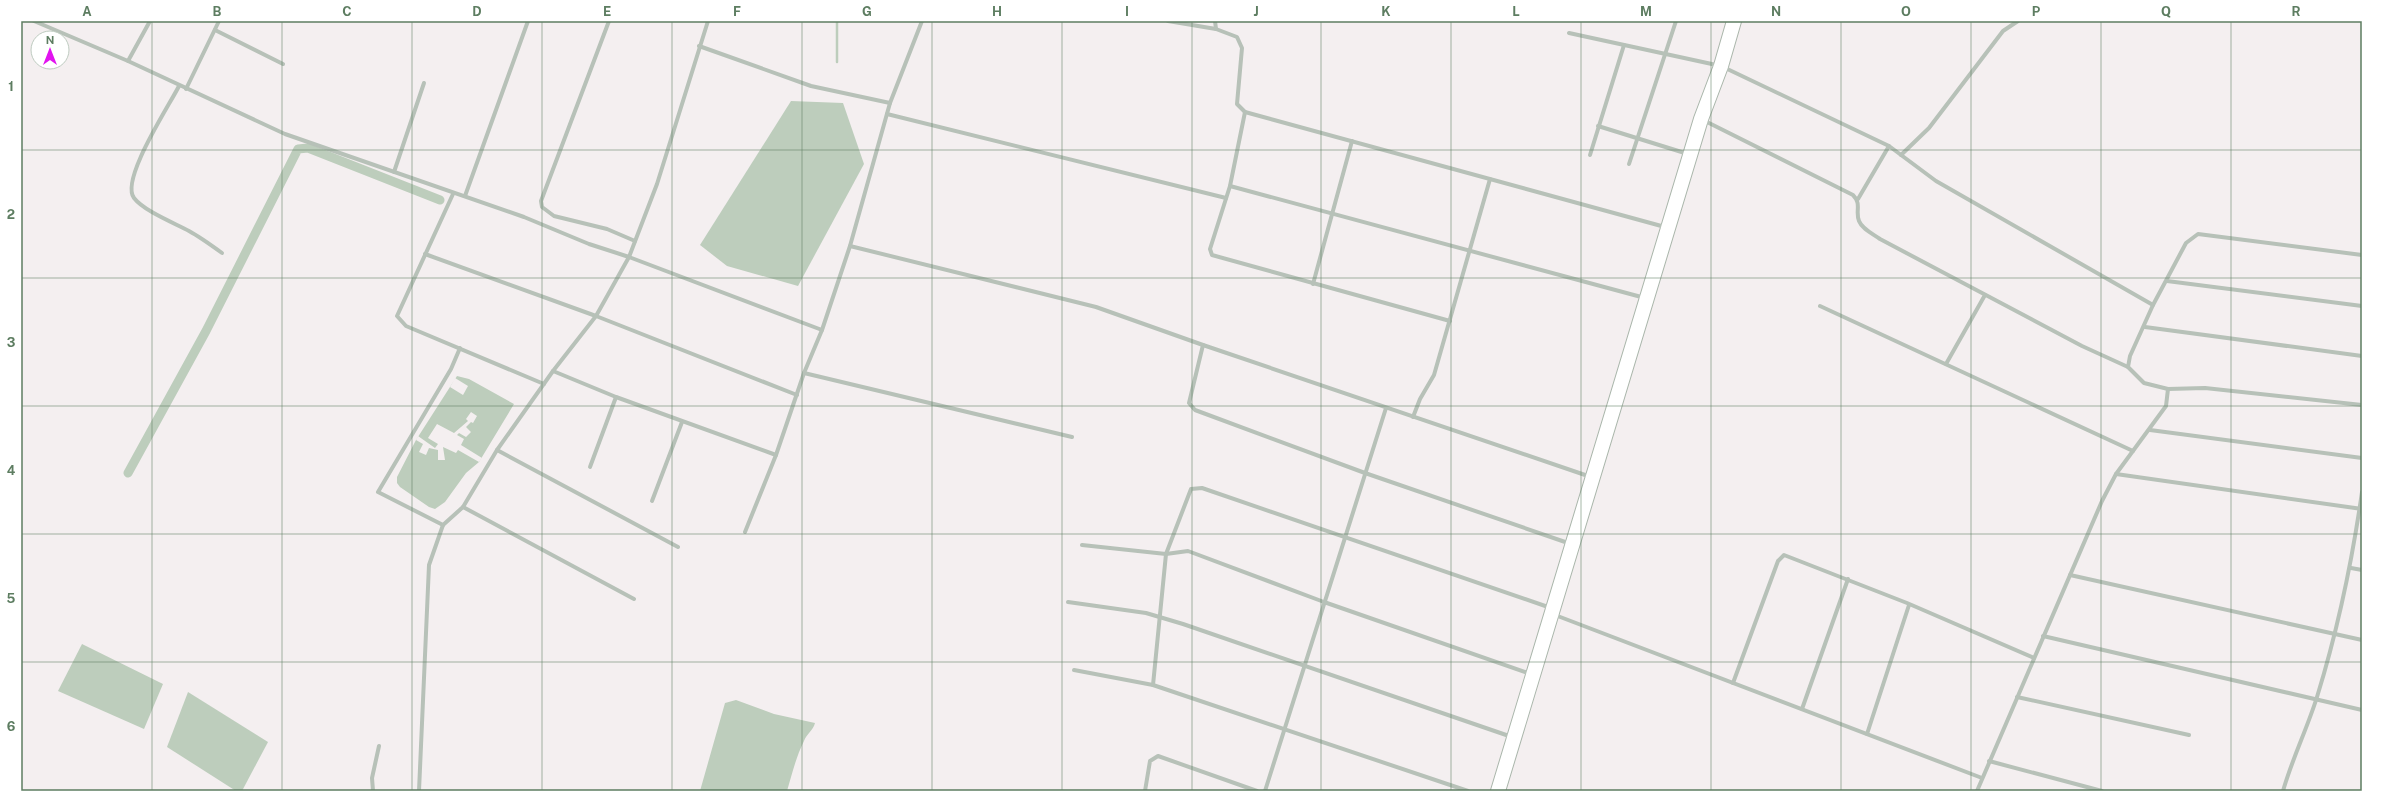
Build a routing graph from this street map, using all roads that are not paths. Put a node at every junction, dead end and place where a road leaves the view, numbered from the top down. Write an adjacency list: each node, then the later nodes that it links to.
1 (34, 21): 19 (street)
2 (150, 21): 19 (street)
3 (220, 21): 14 (street)
4 (528, 21): 41 (street)
5 (610, 21): 46 (street)
6 (708, 21): 17 (street)
7 (922, 21): 25 (street)
8 (1168, 21): 13 (street)
9 (1215, 21): 13 (street)
10 (1676, 21): 18 (street)
11 (1734, 21): 21 (street)
12 (2018, 21): 35 (street)
13 (1216, 29): 26 (street)
14 (215, 30): 20 (street); 24 (street)
15 (1569, 33): 16 (street)
16 (1624, 45): 18 (street); 29 (street)
17 (699, 46): 25 (street); 46 (street)
18 (1664, 55): 21 (street); 30 (street)
19 (128, 61): 23 (street)
20 (283, 64)
21 (1721, 66): 28 (street); 32 (street)
22 (424, 83): 37 (street)
23 (179, 86): 24 (street); 49 (street)
24 (186, 89): 37 (street)
25 (890, 103): 27 (street)
26 (1245, 112): 31 (street); 39 (street)
27 (887, 114): 42 (street); 47 (street)
28 (1701, 119): 34 (street); 43 (street)
29 (1598, 126): 30 (street); 33 (street)
30 (1637, 139): 34 (street); 36 (street)
31 (1352, 141): 38 (street); 44 (street)
32 (1889, 146): 35 (street); 43 (street)
33 (1590, 155)
34 (1691, 155): 45 (street)
35 (1902, 156): 58 (street)
36 (1629, 164)
37 (394, 172): 40 (street)
38 (1490, 179): 45 (street); 48 (street)
39 (1230, 186): 42 (street); 44 (street)
40 (453, 194): 41 (street); 50 (street)
41 (465, 196): 52 (street)
42 (1226, 198): 54 (street)
43 (1858, 199): 55 (street)
44 (1332, 213): 48 (street); 54 (street)
45 (1668, 228): 56 (street)
46 (635, 241): 52 (street)
47 (850, 246): 63 (street); 64 (street)
48 (1470, 251): 56 (street); 61 (street)
49 (222, 253)
50 (425, 254): 60 (street); 65 (street)
51 (2362, 255): 53 (street)
52 (629, 256): 60 (street); 63 (street)
53 (2167, 281): 58 (street); 59 (street)
54 (1313, 284): 61 (street)
55 (1985, 295): 67 (street); 68 (street)
56 (1647, 299): 88 (street)
57 (1820, 306): 67 (street)
58 (2154, 306): 62 (street)
59 (2362, 306)
60 (596, 316): 69 (street); 73 (street)
61 (1450, 321): 77 (street)
62 (2145, 327): 66 (street); 68 (street)
63 (822, 330): 70 (street)
64 (1203, 345): 76 (street); 86 (street)
65 (460, 348): 71 (street); 93 (street)
66 (2362, 356)
67 (1946, 364): 82 (street)
68 (2128, 367): 72 (street)
69 (553, 371): 71 (street); 74 (street)
70 (804, 373): 73 (street); 80 (street)
71 (544, 384): 81 (street)
72 (2168, 389): 75 (street); 79 (street)
73 (797, 395): 83 (street)
74 (616, 397): 78 (street); 85 (street)
75 (2362, 405)
76 (1386, 408): 77 (street); 86 (street)
77 (1414, 417): 88 (street)
78 (682, 422): 83 (street); 90 (street)
79 (2150, 430): 82 (street); 84 (street)
80 (1072, 437)
81 (497, 450): 91 (street); 98 (street)
82 (2133, 451): 87 (street)
83 (776, 455): 94 (street)
84 (2362, 458)
85 (590, 467)
86 (1365, 473): 95 (street); 96 (street)
87 (2116, 474): 92 (street); 102 (street)
88 (1593, 478): 96 (street)
89 (2362, 492): 92 (street)
90 (652, 501)
91 (464, 507): 93 (street); 104 (street)
92 (2361, 508): 100 (street)
93 (443, 525): 131 (street)
94 (745, 532)
95 (1345, 537): 99 (street); 106 (street); 108 (street)
96 (1573, 544): 108 (street)
97 (1082, 545): 99 (street)
98 (678, 547)
99 (1166, 554): 106 (street); 109 (street)
100 (2351, 568): 101 (street); 110 (street)
101 (2362, 570)
102 (2070, 575): 110 (street); 111 (street)
103 (1848, 579): 107 (street); 117 (street); 121 (street)
104 (634, 599)
105 (1068, 602): 109 (street)
106 (1324, 602): 114 (street); 116 (street)
107 (1909, 605): 113 (street); 124 (street)
108 (1552, 611): 116 (street); 117 (street)
109 (1160, 617): 114 (street); 118 (street)
110 (2335, 635): 112 (street); 120 (street)
111 (2043, 636): 113 (street); 120 (street)
112 (2362, 640)
113 (2034, 658): 119 (street)
114 (1304, 666): 123 (street); 126 (street)
115 (1074, 670): 118 (street)
116 (1533, 675): 126 (street)
117 (1733, 683): 121 (street)
118 (1152, 685): 123 (street)
119 (2017, 697): 125 (street); 128 (street)
120 (2316, 698): 122 (street); 139 (street)
121 (1802, 709): 124 (street)
122 (2362, 710)
123 (1284, 730): 134 (street); 135 (street)
124 (1867, 734): 129 (street)
125 (2190, 735)
126 (1514, 737): 136 (street)
127 (379, 746): 130 (street)
128 (1989, 761): 129 (street); 138 (street)
129 (1982, 778): 137 (street)
130 (372, 791)
131 (419, 791)
132 (1144, 791): 133 (street)
133 (1257, 791)
134 (1265, 791)
135 (1468, 791)
136 (1498, 791)
137 (1977, 791)
138 (2102, 791)
139 (2282, 791)

